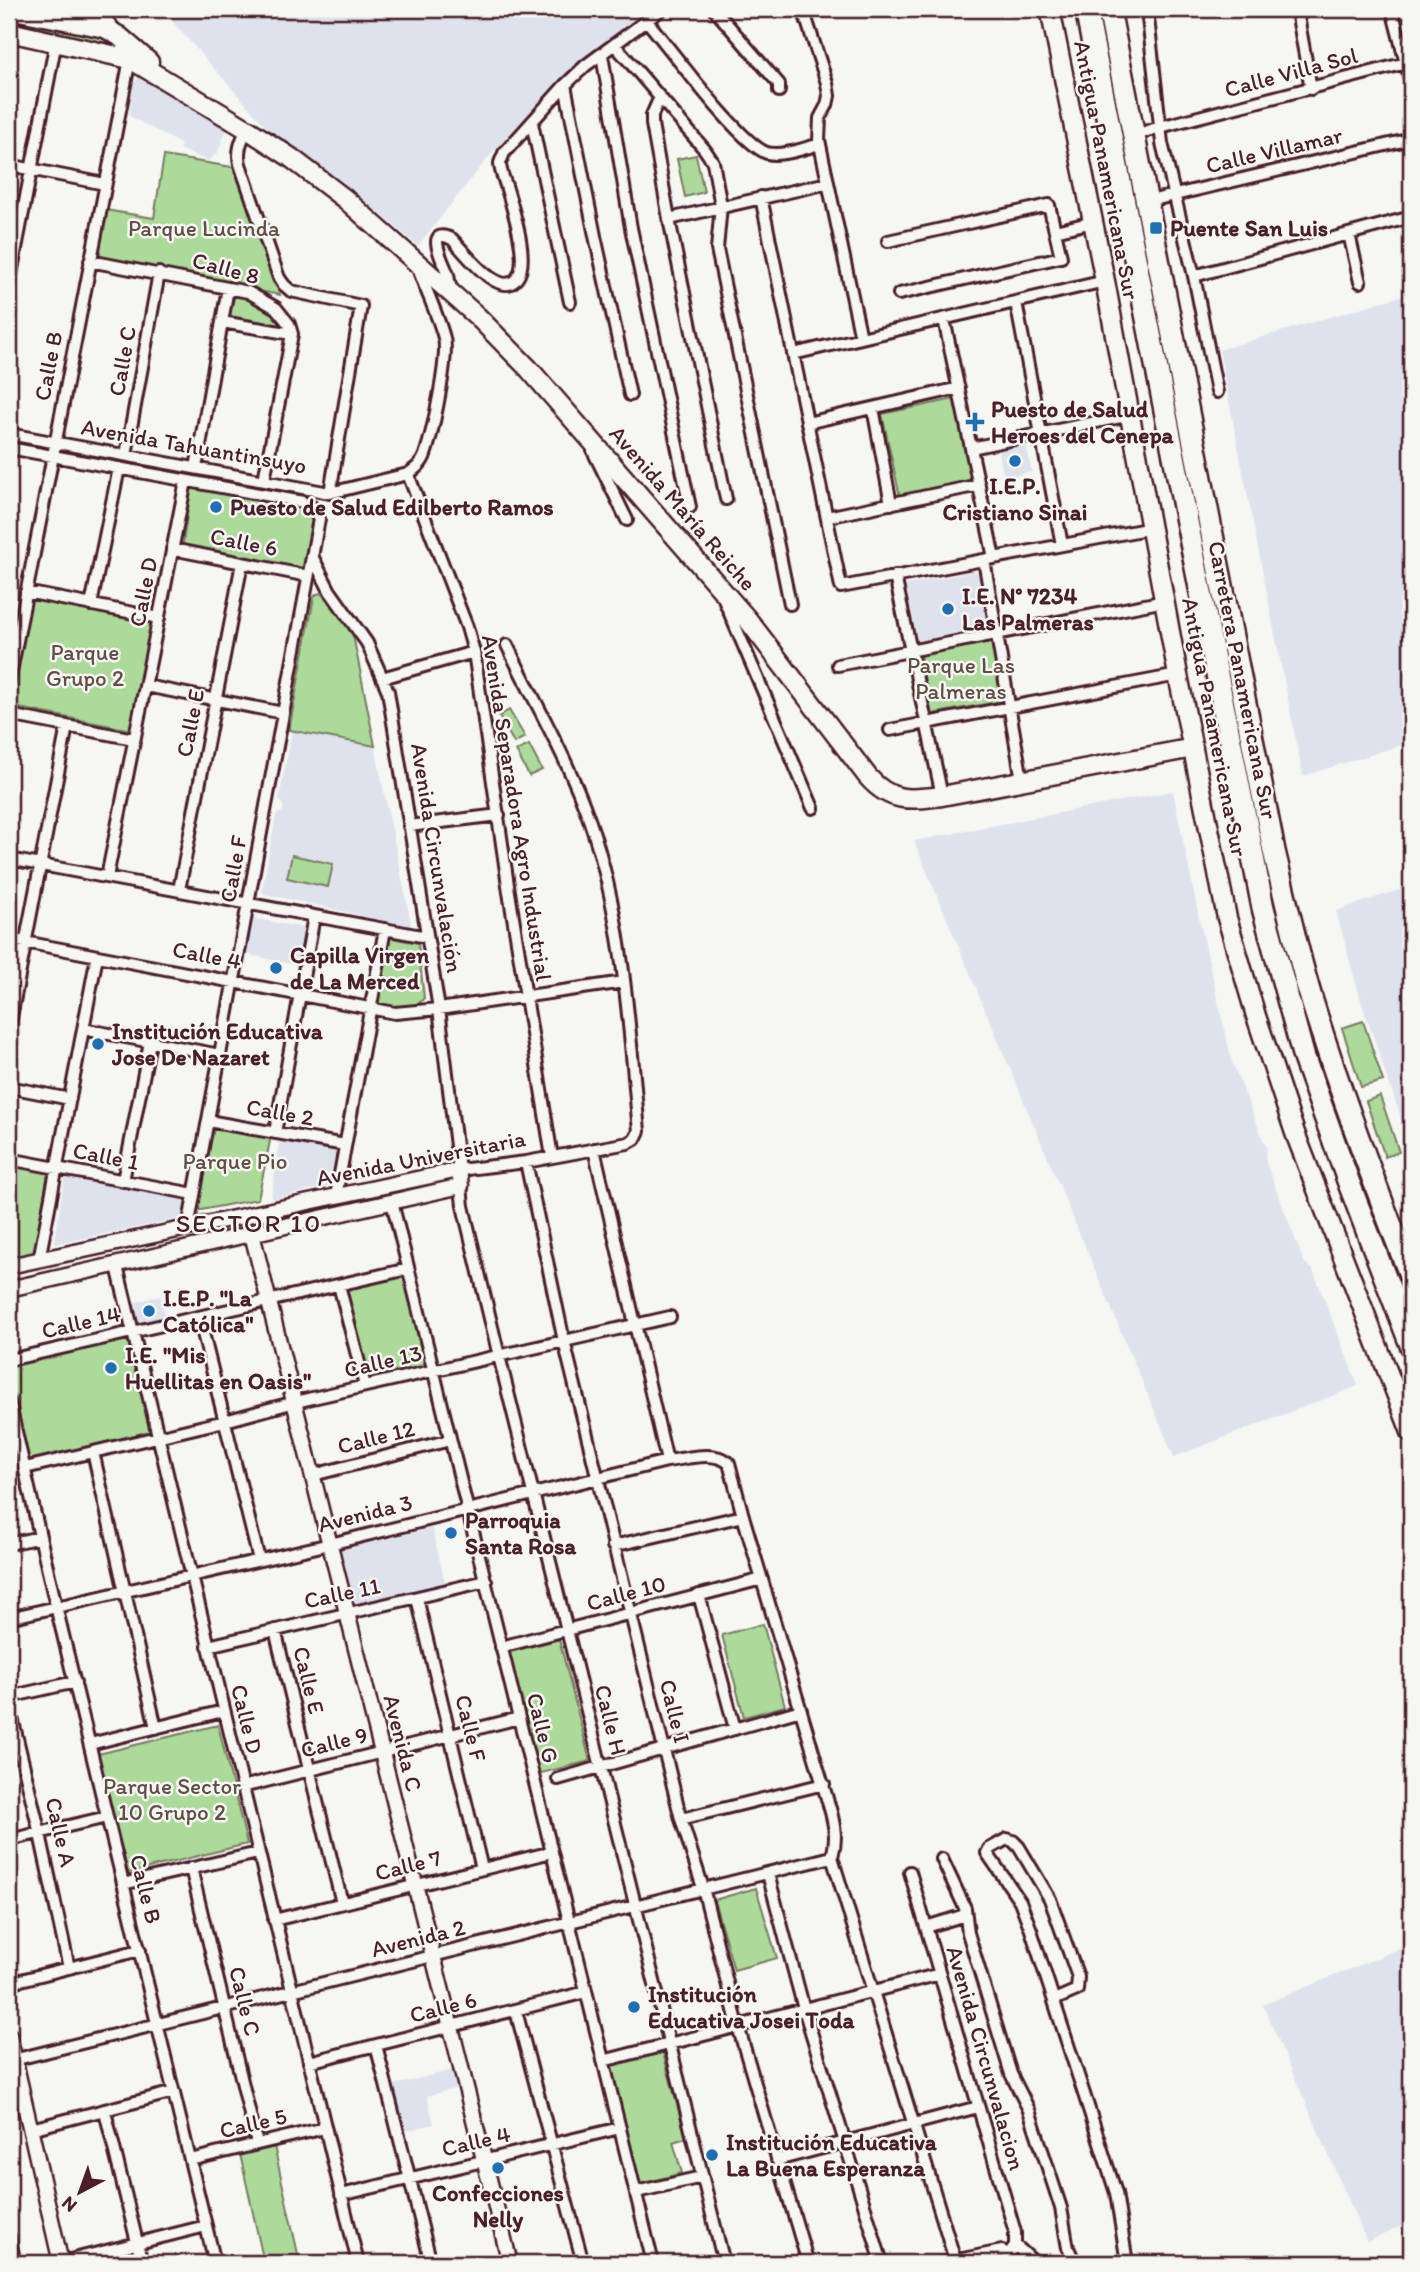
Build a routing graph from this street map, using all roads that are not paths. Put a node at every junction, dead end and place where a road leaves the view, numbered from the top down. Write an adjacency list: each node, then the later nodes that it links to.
1 (9, 9): 14 (main road, Avenida María Reiche)
2 (98, 9): 14 (street)
3 (662, 9): 12 (street)
4 (714, 9): 24 (street)
5 (803, 9): 31 (street)
6 (1050, 9): 42 (main road, Antigua Panamericana Sur)
7 (1086, 9): 180 (highway, Carretera Panamericana Sur)
8 (1109, 9): 29 (highway, Carretera Panamericana Sur)
9 (1147, 9): 27 (street)
10 (1392, 9): 19 (street)
11 (1297, 11): 23 (street)
12 (648, 21): 16 (street); 31 (street)
13 (9, 32): 15 (main road, Avenida María Reiche)
14 (120, 36): 21 (main road, Avenida María Reiche)
15 (56, 41): 18 (main road, Avenida María Reiche); 33 (street)
16 (615, 45): 17 (street); 25 (street)
17 (602, 55): 22 (street); 86 (street)
18 (130, 58): 21 (main road, Avenida María Reiche); 35 (street, Calle B)
19 (1406, 63): 20 (street); 23 (street, Calle Villa Sol)
20 (1411, 83)
21 (175, 85): 28 (main road, Avenida María Reiche)
22 (565, 85): 26 (street); 65 (street)
23 (1311, 89): 27 (street, Calle Villa Sol)
24 (779, 92)
25 (660, 97): 39 (street); 40 (street)
26 (532, 122): 54 (street); 56 (street)
27 (1160, 127): 29 (street, Calle Villa Sol); 36 (street)
28 (247, 129): 47 (main road, Avenida María Reiche); 83 (street)
29 (1133, 136): 38 (highway, Carretera Panamericana Sur)
30 (1411, 139): 36 (street, Calle Villamar)
31 (820, 144): 34 (street)
32 (9, 165): 33 (street)
33 (31, 169): 35 (street); 52 (street)
34 (828, 183): 37 (street); 61 (street)
35 (105, 184): 46 (street, Calle B)
36 (1173, 195): 38 (street, Calle Villamar); 49 (street)
37 (761, 197): 39 (street); 62 (street)
38 (1145, 202): 171 (highway, Carretera Panamericana Sur)
39 (721, 206): 40 (street); 101 (street)
40 (669, 219): 84 (street)
41 (1411, 219): 44 (street)
42 (1093, 222): 43 (street); 50 (main road, Antigua Panamericana Sur)
43 (1055, 231): 45 (street); 55 (street)
44 (1349, 234): 49 (street); 51 (street)
45 (888, 241)
46 (90, 261): 48 (street, Calle 8); 72 (street, Calle B)
47 (416, 261): 54 (main road, Avenida María Reiche); 79 (street)
48 (159, 273): 53 (street, Calle 8); 75 (street, Calle C)
49 (1194, 276): 64 (street)
50 (1105, 281): 57 (street); 67 (main road, Antigua Panamericana Sur)
51 (1360, 282)
52 (9, 285)
53 (228, 288): 59 (street); 60 (street, Calle 8)
54 (451, 292): 71 (main road, Avenida María Reiche)
55 (899, 294)
56 (570, 302)
57 (1016, 302): 58 (street); 69 (street)
58 (944, 319): 61 (street); 63 (street)
59 (222, 322): 60 (street); 78 (street)
60 (292, 334): 80 (street)
61 (861, 338): 62 (street)
62 (793, 354): 68 (street)
63 (959, 388): 66 (street); 73 (street)
64 (1217, 392)
65 (630, 395)
66 (873, 408): 68 (street); 85 (street)
67 (1130, 415): 69 (street); 90 (main road, Antigua Panamericana Sur)
68 (807, 423): 87 (street)
69 (1041, 433): 73 (street); 91 (street)
70 (9, 434): 72 (street, Avenida Tahuantinsuyo)
71 (585, 434): 89 (street); 98 (main road, Avenida María Reiche)
72 (55, 442): 75 (street, Avenida Tahuantinsuyo); 76 (street, Calle B)
73 (971, 447): 82 (street)
74 (9, 448): 76 (street, Avenida Tahuantinsuyo)
75 (127, 455): 78 (street, Avenida Tahuantinsuyo)
76 (52, 456): 77 (street, Avenida Tahuantinsuyo); 99 (street, Calle B)
77 (119, 468): 81 (street, Avenida Tahuantinsuyo); 102 (street)
78 (196, 468): 80 (street, Avenida Tahuantinsuyo)
79 (408, 474): 83 (street); 107 (street, Avenida Separadora Agro Industrial)
80 (264, 480): 83 (street, Avenida Tahuantinsuyo)
81 (186, 481): 88 (street, Avenida Tahuantinsuyo); 92 (street, Calle D)
82 (979, 485): 85 (street); 94 (street)
83 (330, 493)
84 (726, 499)
85 (891, 504): 87 (street)
86 (690, 507)
87 (827, 517): 97 (street)
88 (318, 519): 93 (street, Calle F)
89 (627, 520)
90 (1152, 528): 91 (street); 100 (main road, Antigua Panamericana Sur)
91 (1062, 545): 94 (street)
92 (172, 549): 95 (street, Calle 6); 103 (street, Calle D)
93 (312, 556): 96 (street, Calle F); 111 (street, Avenida Circunvalación)
94 (989, 559): 97 (street); 104 (street)
95 (242, 563): 96 (street, Calle 6); 114 (street, Calle E)
96 (308, 576): 116 (street, Calle F)
97 (895, 576): 106 (street)
98 (720, 587): 124 (main road, Avenida María Reiche); 125 (street)
99 (26, 592): 102 (street); 108 (street, Calle B)
100 (1165, 601): 104 (street); 110 (main road, Antigua Panamericana Sur)
101 (790, 604)
102 (90, 605): 103 (street)
103 (159, 618): 113 (street, Calle D)
104 (997, 633): 106 (street); 115 (street)
105 (507, 645): 140 (street)
106 (911, 649): 109 (street); 118 (street)
107 (474, 652): 111 (street); 126 (street, Avenida Separadora Agro Industrial)
108 (10, 664): 112 (street, Calle B)
109 (838, 665)
110 (1178, 676): 115 (street); 122 (main road, Antigua Panamericana Sur)
111 (382, 678): 127 (street, Avenida Circunvalación)
112 (9, 682)
113 (146, 686): 114 (street); 121 (street, Calle D)
114 (216, 700): 116 (street); 131 (street, Calle E)
115 (1010, 707): 118 (street); 123 (street)
116 (283, 713): 132 (street, Calle F)
117 (9, 715): 119 (street)
118 (926, 723): 120 (street); 124 (street)
119 (67, 726): 121 (street); 129 (street)
120 (890, 730)
121 (134, 739): 130 (street, Calle D)
122 (1193, 748): 123 (main road, Avenida María Reiche); 188 (main road, Antigua Panamericana Sur)
123 (1022, 780): 124 (main road, Avenida María Reiche)
124 (942, 796)
125 (813, 808)
126 (499, 816): 127 (street); 142 (street, Avenida Separadora Agro Industrial)
127 (409, 826): 135 (street, Avenida Circunvalación)
128 (9, 859): 129 (street)
129 (40, 864): 130 (street); 137 (street)
130 (107, 877): 131 (street)
131 (179, 890): 132 (street)
132 (248, 903): 133 (street); 139 (street, Calle F)
133 (314, 916): 134 (street); 141 (street)
134 (386, 929): 135 (street); 144 (street)
135 (427, 937): 143 (street, Avenida Circunvalación)
136 (9, 939): 137 (street, Calle 4)
137 (25, 942): 138 (street, Calle 4); 145 (street)
138 (97, 956): 139 (street, Calle 4); 146 (street)
139 (233, 981): 141 (street, Calle 4); 148 (street, Calle F)
140 (624, 982): 142 (street, Calle 4); 154 (street, Avenida Universitaria)
141 (300, 995): 144 (street, Calle 4); 152 (street)
142 (527, 996): 143 (street, Calle 4); 155 (street, Avenida Separadora Agro Industrial)
143 (439, 1009): 144 (street, Calle 4); 159 (street, Avenida Circunvalación)
144 (370, 1010): 153 (street)
145 (9, 1028)
146 (83, 1029): 147 (street); 150 (street)
147 (150, 1042): 148 (street); 160 (street)
148 (220, 1055): 151 (street, Calle F)
149 (9, 1087): 150 (street)
150 (70, 1099): 158 (street)
151 (208, 1121): 152 (street, Calle 2); 162 (street, Calle F)
152 (275, 1133): 153 (street, Calle 2)
153 (345, 1145): 163 (street)
154 (594, 1149): 155 (street, Avenida Universitaria); 177 (street)
155 (552, 1157): 157 (street, Avenida Universitaria)
156 (9, 1159): 158 (street, Calle 1)
157 (526, 1162): 159 (street, Avenida Universitaria); 179 (street, Calle I)
158 (57, 1168): 160 (street, Calle 1); 167 (street)
159 (459, 1170): 161 (street, Avenida Circunvalación); 163 (street, Avenida Universitaria)
160 (123, 1181): 162 (street, Calle 1)
161 (461, 1186): 164 (street, Avenida Universitaria); 181 (street, Calle H)
162 (194, 1194): 165 (street, Calle F)
163 (335, 1196): 165 (street, Avenida Universitaria)
164 (392, 1202): 166 (street, Avenida Universitaria); 170 (street, Calle G)
165 (188, 1228): 167 (street, Avenida Universitaria)
166 (252, 1234): 169 (street, Avenida Universitaria); 174 (street, Avenida C)
167 (39, 1260): 168 (street, Avenida Universitaria)
168 (9, 1266)
169 (117, 1266): 173 (street, Avenida Universitaria); 178 (street, Calle D)
170 (408, 1269): 172 (street, Calle 14); 183 (street, Calle G)
171 (1411, 1277)
172 (339, 1285): 174 (street, Calle 14); 184 (street)
173 (9, 1289)
174 (269, 1301): 175 (street, Calle 14); 186 (street, Avenida C)
175 (199, 1317): 178 (street, Calle 14); 187 (street)
176 (670, 1317): 177 (street, Calle 13)
177 (634, 1326): 179 (street, Calle 13); 192 (street)
178 (133, 1332): 182 (street, Calle 14); 189 (street, Calle D)
179 (564, 1341): 181 (street, Calle 13); 195 (street, Calle I)
180 (1411, 1345)
181 (499, 1356): 183 (street, Calle 13); 196 (street, Calle H)
182 (9, 1360)
183 (434, 1371): 184 (street, Calle 13); 190 (street, Calle G)
184 (365, 1386): 186 (street, Calle 13)
185 (9, 1401): 193 (street, Calle B)
186 (295, 1402): 187 (street, Calle 13); 194 (street, Avenida C)
187 (225, 1421): 189 (street, Calle 13); 203 (street)
188 (1411, 1432)
189 (158, 1436): 191 (street, Calle 13); 204 (street, Calle D)
190 (450, 1440): 194 (street, Calle 12); 197 (street, Calle G)
191 (93, 1452): 193 (street, Calle 13); 207 (street)
192 (667, 1461): 195 (street, Avenida 3); 198 (street, Avenida 3)
193 (25, 1468): 199 (street, Calle B)
194 (313, 1475): 201 (street, Avenida C)
195 (597, 1478): 196 (street, Avenida 3); 202 (street, Calle I)
196 (533, 1493): 197 (street, Avenida 3); 215 (street, Calle H)
197 (468, 1509): 201 (street, Avenida 3); 206 (street, Calle G)
198 (743, 1516): 202 (street); 205 (street)
199 (40, 1537): 200 (street); 210 (street, Calle B)
200 (9, 1544)
201 (330, 1544): 203 (street, Avenida 3); 211 (street, Avenida C)
202 (613, 1546): 212 (street, Calle I)
203 (260, 1560): 204 (street, Avenida 3)
204 (191, 1576): 207 (street, Avenida 3); 216 (street, Calle D)
205 (762, 1579): 208 (street, Calle 10); 221 (street)
206 (485, 1581): 209 (street, Calle 11); 217 (street, Calle G)
207 (126, 1592): 210 (street, Avenida 3); 224 (street)
208 (699, 1595): 212 (street, Calle 10); 225 (street)
209 (417, 1598): 211 (street, Calle 11); 226 (street, Calle F)
210 (56, 1606): 213 (street, Avenida 3); 218 (street, Calle B)
211 (347, 1613): 214 (street, Calle 11); 229 (street, Avenida C)
212 (630, 1614): 215 (street, Calle 10); 228 (street, Calle I)
213 (9, 1618)
214 (275, 1630): 216 (street, Calle 11); 231 (street, Calle E)
215 (567, 1630): 217 (street, Calle 10); 230 (street, Calle H)
216 (208, 1646): 222 (street, Calle D)
217 (501, 1647): 223 (street, Calle G)
218 (75, 1682): 219 (street); 227 (street, Calle B)
219 (9, 1697)
220 (9, 1705): 237 (street, Calle A)
221 (801, 1710): 225 (street); 233 (street)
222 (223, 1711): 224 (street); 234 (street, Calle D)
223 (519, 1718): 226 (street, Calle 9); 239 (street, Calle G)
224 (156, 1728): 227 (street)
225 (734, 1729): 228 (street)
226 (451, 1735): 229 (street, Calle 9); 244 (street, Calle F)
227 (90, 1744): 235 (street, Calle B)
228 (663, 1749): 230 (street); 236 (street, Calle I)
229 (382, 1752): 231 (street, Calle 9); 248 (street, Avenida C)
230 (600, 1766): 232 (street); 251 (street, Calle H)
231 (309, 1770): 234 (street, Calle 9); 250 (street, Calle E)
232 (558, 1779)
233 (824, 1784): 236 (street); 241 (street)
234 (242, 1787): 240 (street, Calle D)
235 (107, 1817): 237 (street); 247 (street, Calle B)
236 (681, 1818): 249 (street, Calle I)
237 (40, 1834): 238 (street); 258 (street, Calle A)
238 (9, 1840)
239 (552, 1852): 244 (street, Calle 7); 254 (street, Calle G)
240 (258, 1853): 243 (street); 253 (street, Calle D)
241 (832, 1857): 246 (street, Avenida 2); 262 (street)
242 (942, 1859): 252 (street)
243 (191, 1868): 247 (street); 265 (street, Calle C)
244 (482, 1869): 248 (street, Calle 7)
245 (910, 1872): 255 (street, Avenida Circunvalacion)
246 (768, 1874): 249 (street, Avenida 2); 266 (street)
247 (124, 1884): 256 (street, Calle B)
248 (415, 1885): 250 (street, Calle 7); 257 (street, Avenida C)
249 (703, 1888): 251 (street, Avenida 2); 270 (street, Calle I)
250 (342, 1903): 253 (street, Calle 7)
251 (635, 1906): 254 (street, Avenida 2); 273 (street, Calle H)
252 (965, 1915): 255 (street); 314 (street)
253 (274, 1920): 261 (street, Calle D)
254 (569, 1922): 257 (street, Avenida 2); 263 (street, Calle G)
255 (926, 1927): 259 (street, Avenida Circunvalacion)
256 (140, 1951): 258 (street); 268 (street, Calle B)
257 (433, 1956): 261 (street, Avenida 2); 269 (street, Avenida C)
258 (69, 1968): 260 (street)
259 (940, 1974): 262 (street); 278 (street, Avenida Circunvalacion)
260 (9, 1983)
261 (291, 1991): 265 (street, Avenida 2); 276 (street, Calle D)
262 (871, 1991): 266 (street); 280 (street)
263 (586, 1992): 267 (street, Calle 6); 275 (street, Calle G)
264 (1054, 2000): 264 (street); 315 (street)
265 (225, 2008): 268 (street, Avenida 2); 285 (street, Calle C)
266 (804, 2009): 270 (street); 284 (street)
267 (516, 2011): 269 (street, Calle 6); 286 (street)
268 (158, 2025): 274 (street, Avenida 2); 277 (street, Calle B)
269 (451, 2026): 272 (street, Calle 6); 289 (street, Avenida C)
270 (738, 2026): 273 (street); 288 (street, Calle I)
271 (9, 2035): 274 (street)
272 (376, 2045): 276 (street, Calle 6); 291 (street)
273 (668, 2045): 275 (street); 290 (street, Calle H)
274 (12, 2061): 283 (street)
275 (603, 2061): 282 (street, Calle G)
276 (309, 2062): 281 (street, Calle D)
277 (174, 2092): 279 (street); 287 (street, Calle B)
278 (978, 2107): 280 (street); 297 (street, Avenida Circunvalacion)
279 (104, 2111): 283 (street); 296 (street)
280 (913, 2125): 284 (street); 298 (street)
281 (325, 2128): 285 (street, Calle 5); 293 (street, Calle D)
282 (620, 2128): 286 (street, Calle 4); 292 (street, Calle G)
283 (31, 2129): 300 (street)
284 (844, 2141): 288 (street); 310 (street)
285 (257, 2144): 287 (street, Calle 5)
286 (552, 2145): 289 (street, Calle 4); 306 (street)
287 (190, 2160): 294 (street, Calle B)
288 (777, 2160): 309 (street, Calle I)
289 (484, 2161): 291 (street, Calle 4); 305 (street, Avenida C)
290 (702, 2177): 292 (street); 308 (street, Calle H)
291 (410, 2179): 293 (street, Calle 4); 304 (street)
292 (636, 2192): 307 (street, Calle G)
293 (341, 2195): 303 (street, Calle D)
294 (206, 2225): 296 (street); 302 (street, Calle B)
295 (9, 2236): 299 (street)
296 (137, 2243): 300 (street); 301 (street)
297 (1012, 2249): 298 (street); 312 (street); 313 (street)
298 (955, 2260): 311 (street)
299 (15, 2263)
300 (60, 2263)
301 (142, 2263)
302 (215, 2263)
303 (357, 2263)
304 (431, 2263)
305 (510, 2263)
306 (583, 2263)
307 (653, 2263)
308 (724, 2263)
309 (808, 2263)
310 (882, 2263)
311 (943, 2263)
312 (1018, 2263)
313 (1035, 2263)
314 (1074, 2263)
315 (1127, 2263)

